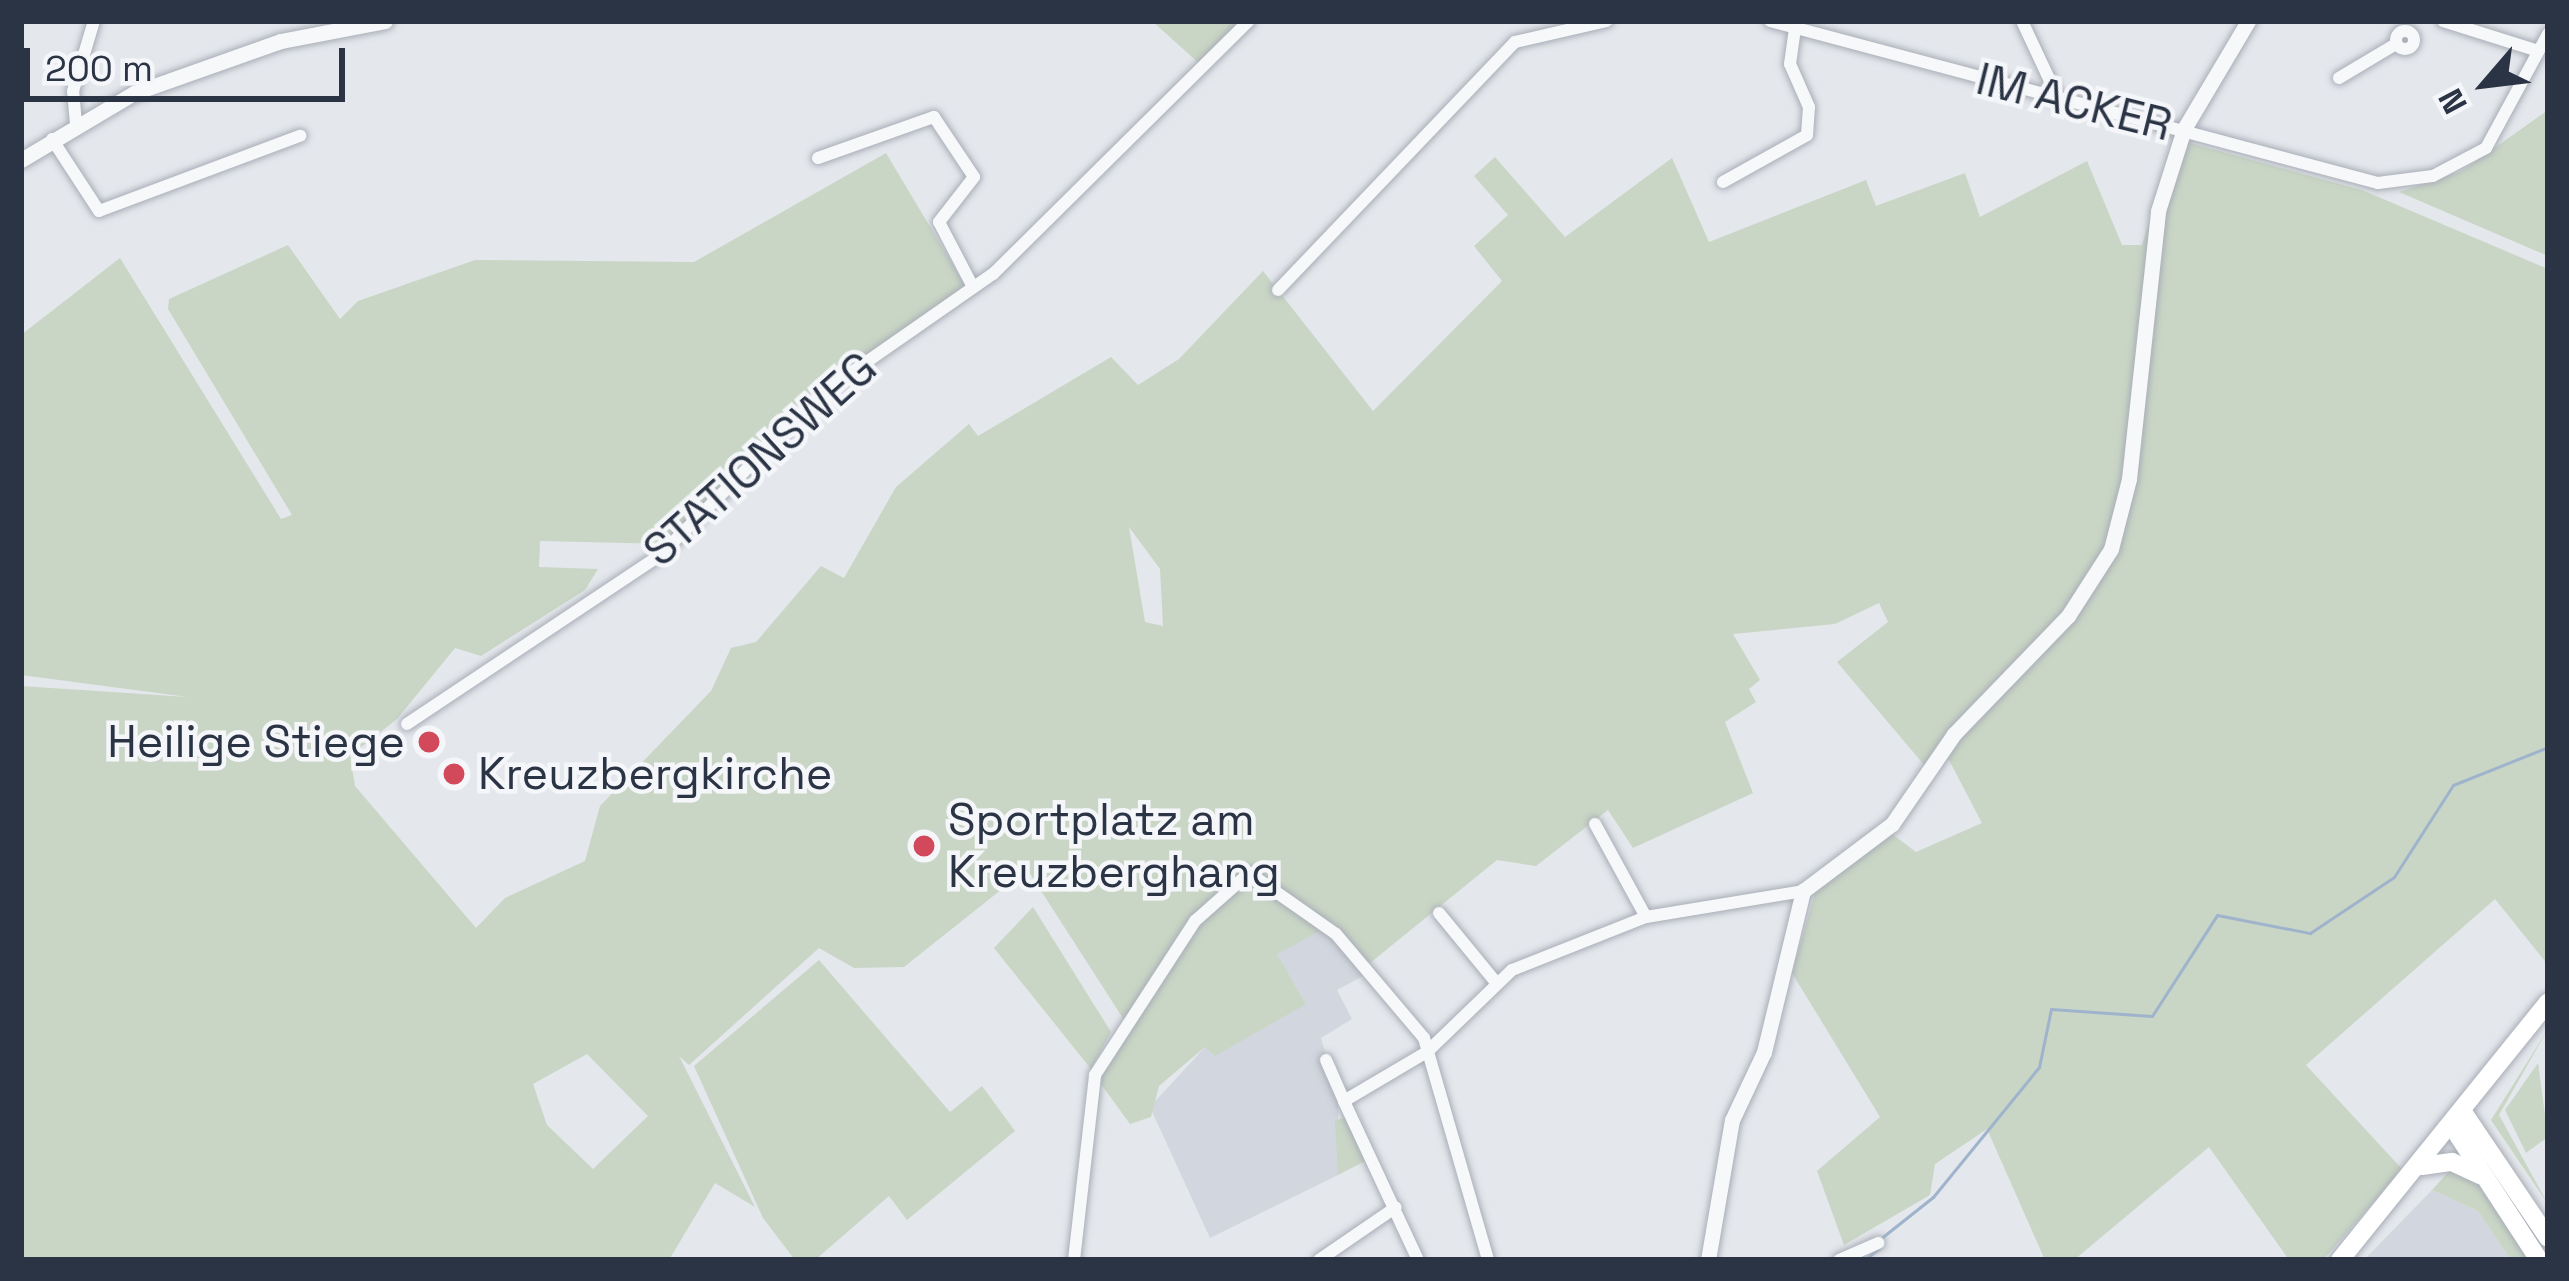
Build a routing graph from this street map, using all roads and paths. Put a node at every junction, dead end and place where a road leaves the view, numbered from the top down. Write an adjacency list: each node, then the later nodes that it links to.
1 (94, 21): 15 (street)
2 (385, 21): 15 (street)
3 (1249, 21): 22 (street, STATIONSWEG)
4 (1607, 21): 23 (street)
5 (1770, 21): 9 (street, IM ACKER)
6 (2023, 21): 14 (street)
7 (2248, 21): 16 (street)
8 (2443, 21): 12 (street)
9 (1795, 27): 14 (street, IM ACKER); 21 (street)
10 (2415, 27): 13 (street)
11 (2548, 34): 12 (street)
12 (2538, 51): 16 (street, IM ACKER)
13 (2338, 78)
14 (2059, 98): 16 (street, IM ACKER)
15 (76, 124): 18 (street)
16 (2184, 129): 26 (street)
17 (299, 136): 18 (street)
18 (52, 139): 20 (street)
19 (818, 158): 22 (street)
20 (21, 160)
21 (1723, 182)
22 (973, 287): 24 (street, STATIONSWEG)
23 (1277, 290)
24 (407, 724)
25 (1595, 824): 28 (street)
26 (1803, 891): 28 (street); 44 (street)
27 (1438, 913): 29 (street)
28 (1646, 917): 29 (street)
29 (1494, 980): 31 (street)
30 (2548, 1002): 34 (main road)
31 (1427, 1052): 33 (street); 40 (street); 43 (street)
32 (1326, 1060): 33 (street)
33 (1344, 1100): 37 (street)
34 (2457, 1119): 35 (main road); 36 (main road); 38 (main road)
35 (2422, 1166): 36 (main road); 46 (main road)
36 (2483, 1178): 47 (main road)
37 (1396, 1207): 41 (street); 42 (street)
38 (2548, 1238)
39 (1878, 1243): 45 (street)
40 (1074, 1260)
41 (1319, 1260)
42 (1418, 1260)
43 (1489, 1260)
44 (1708, 1260)
45 (1839, 1260)
46 (2340, 1260)
47 (2540, 1260)

